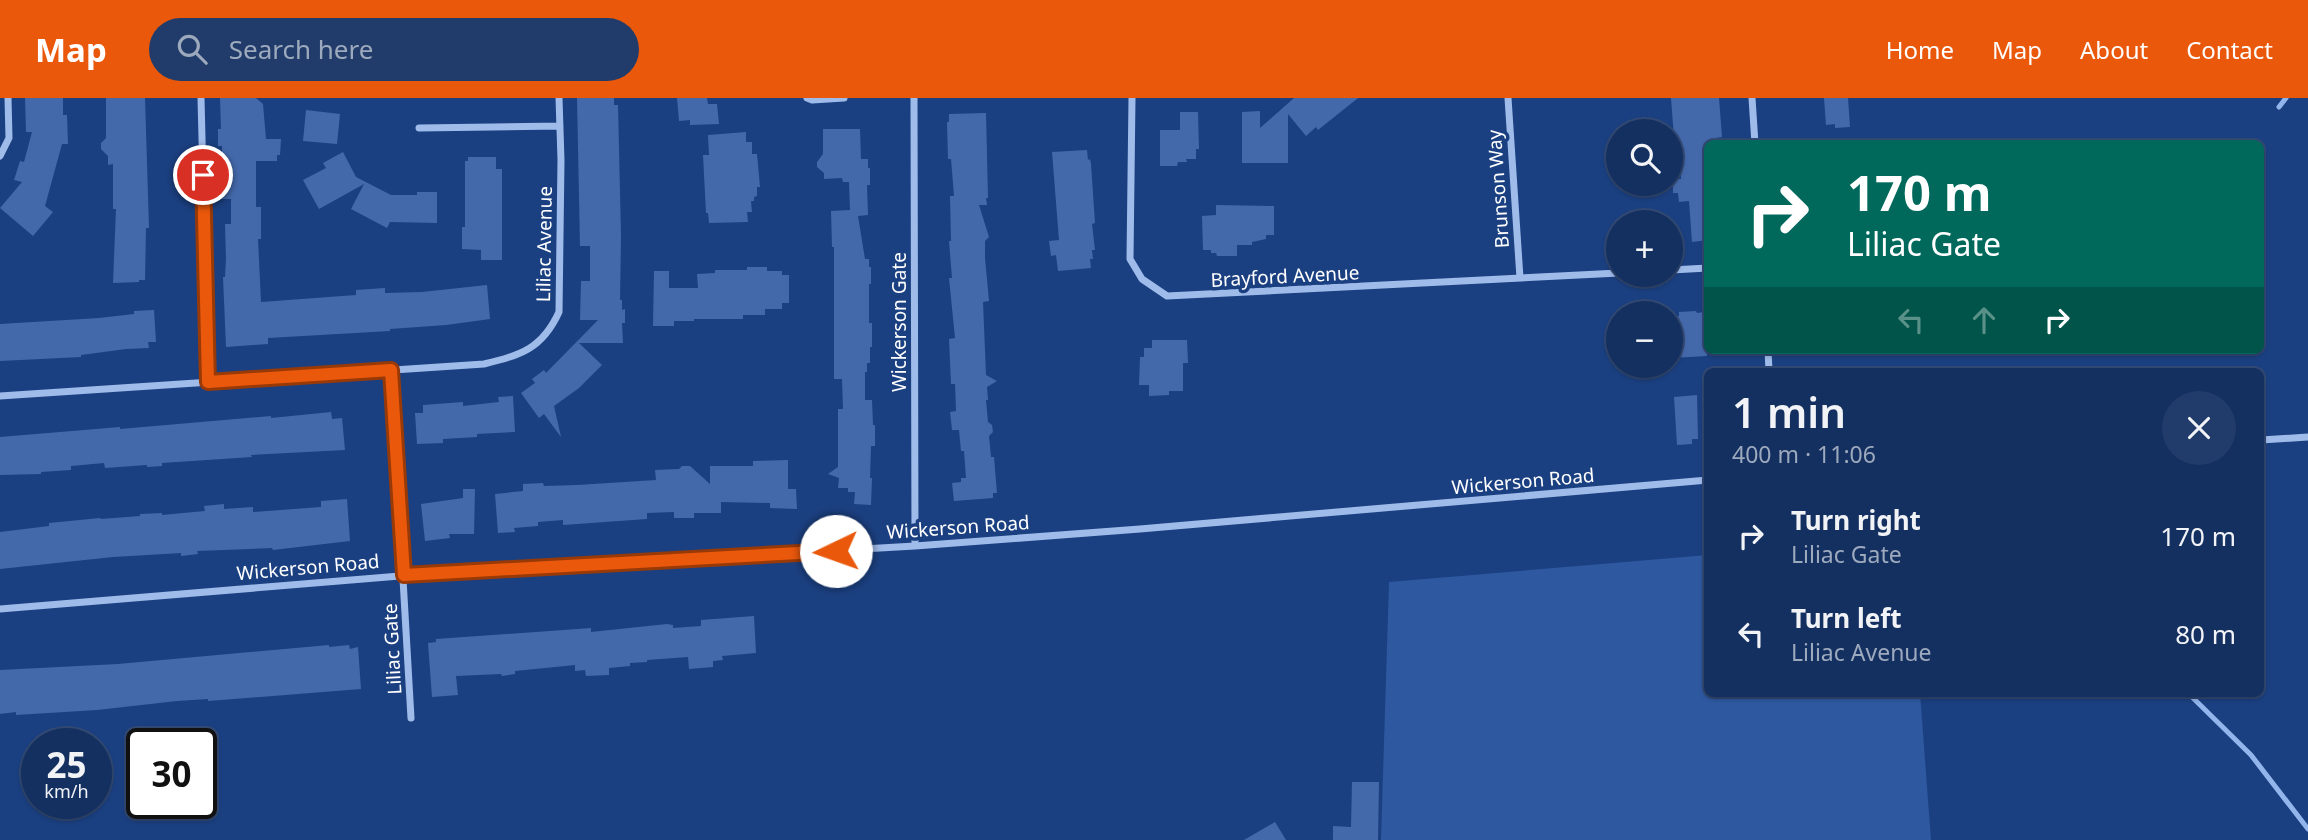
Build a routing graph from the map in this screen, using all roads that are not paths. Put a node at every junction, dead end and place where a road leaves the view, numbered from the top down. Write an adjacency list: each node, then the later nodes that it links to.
1 (8, 98): 13 (street)
2 (201, 98): 19 (street)
3 (559, 98): 10 (street, Liliac Avenue)
4 (807, 98): 5 (street)
5 (844, 98)
6 (914, 98): 24 (street, Wickerson Gate)
7 (1132, 98): 17 (street, Brayford Avenue)
8 (1508, 98): 17 (street, Brunson Way)
9 (1752, 98): 12 (street)
10 (560, 126): 11 (street); 18 (street, Liliac Avenue)
11 (419, 128)
12 (1755, 140)
13 (0, 156)
14 (1704, 268): 15 (street)
15 (1683, 269)
16 (1606, 274): 17 (street, Brayford Avenue)
17 (1520, 278)
18 (391, 370): 19 (street, Liliac Avenue); 25 (street, Liliac Gate)
19 (208, 382): 20 (street, Liliac Avenue)
20 (0, 396)
21 (2308, 437): 22 (street)
22 (2264, 440)
23 (1704, 480): 24 (street, Wickerson Road)
24 (915, 546): 25 (street, Wickerson Road)
25 (404, 575): 26 (street, Wickerson Road); 27 (street, Liliac Gate)
26 (0, 609)
27 (411, 718)

